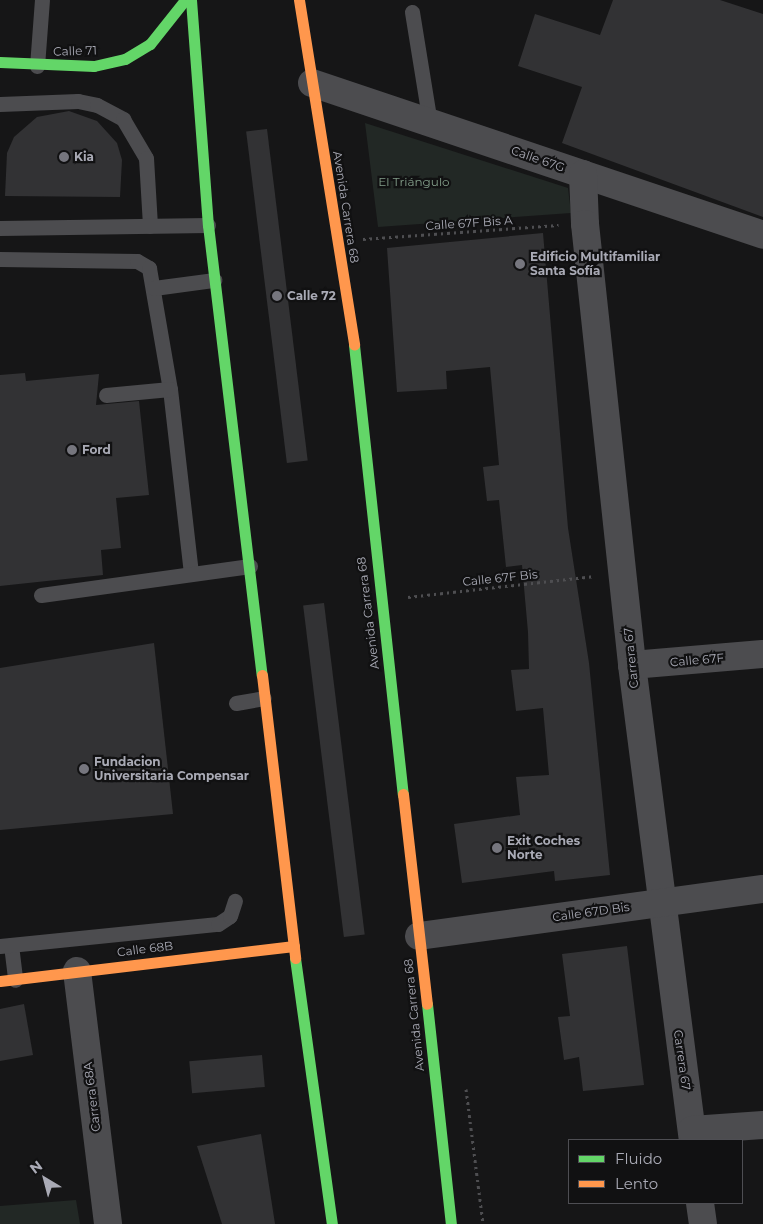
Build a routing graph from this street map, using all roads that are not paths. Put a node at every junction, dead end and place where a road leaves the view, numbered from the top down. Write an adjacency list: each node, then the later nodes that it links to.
1 (42, 0): 7 (lane)
2 (185, 0): 7 (main road, Calle 71)
3 (191, 0): 12 (main road)
4 (299, 0): 8 (main road, Avenida Carrera 68)
5 (412, 12): 10 (lane)
6 (0, 62): 7 (main road, Calle 71)
7 (37, 66)
8 (312, 83): 10 (street, Calle 67G); 31 (main road, Avenida Carrera 68)
9 (0, 104): 13 (lane)
10 (430, 123): 11 (street, Calle 67G)
11 (583, 174): 15 (street, Calle 67G); 25 (street, Carrera 67)
12 (208, 225): 13 (lane); 17 (main road)
13 (150, 226): 14 (lane)
14 (0, 228)
15 (763, 235)
16 (0, 259): 18 (lane)
17 (214, 280): 18 (lane); 21 (main road)
18 (154, 288): 19 (lane)
19 (170, 389): 20 (lane); 22 (lane)
20 (106, 394)
21 (250, 566): 22 (lane); 26 (main road)
22 (191, 574): 23 (lane)
23 (41, 595)
24 (763, 654): 25 (street, Calle 67F)
25 (632, 665): 30 (street, Carrera 67)
26 (264, 698): 27 (lane); 33 (main road)
27 (236, 703)
28 (763, 889): 30 (street, Calle 67D Bis)
29 (235, 901): 32 (lane)
30 (661, 903): 31 (street, Calle 67D Bis); 37 (street, Carrera 67)
31 (419, 936): 41 (main road, Avenida Carrera 68)
32 (5, 946): 35 (lane)
33 (294, 946): 34 (main road, Calle 68B); 40 (main road)
34 (77, 971): 35 (main road, Calle 68B); 39 (street, Carrera 68A)
35 (8, 980)
36 (763, 1125): 37 (street)
37 (693, 1135)
38 (700, 1204): 42 (street)
39 (108, 1224)
40 (332, 1224)
41 (451, 1224)
42 (703, 1224)

